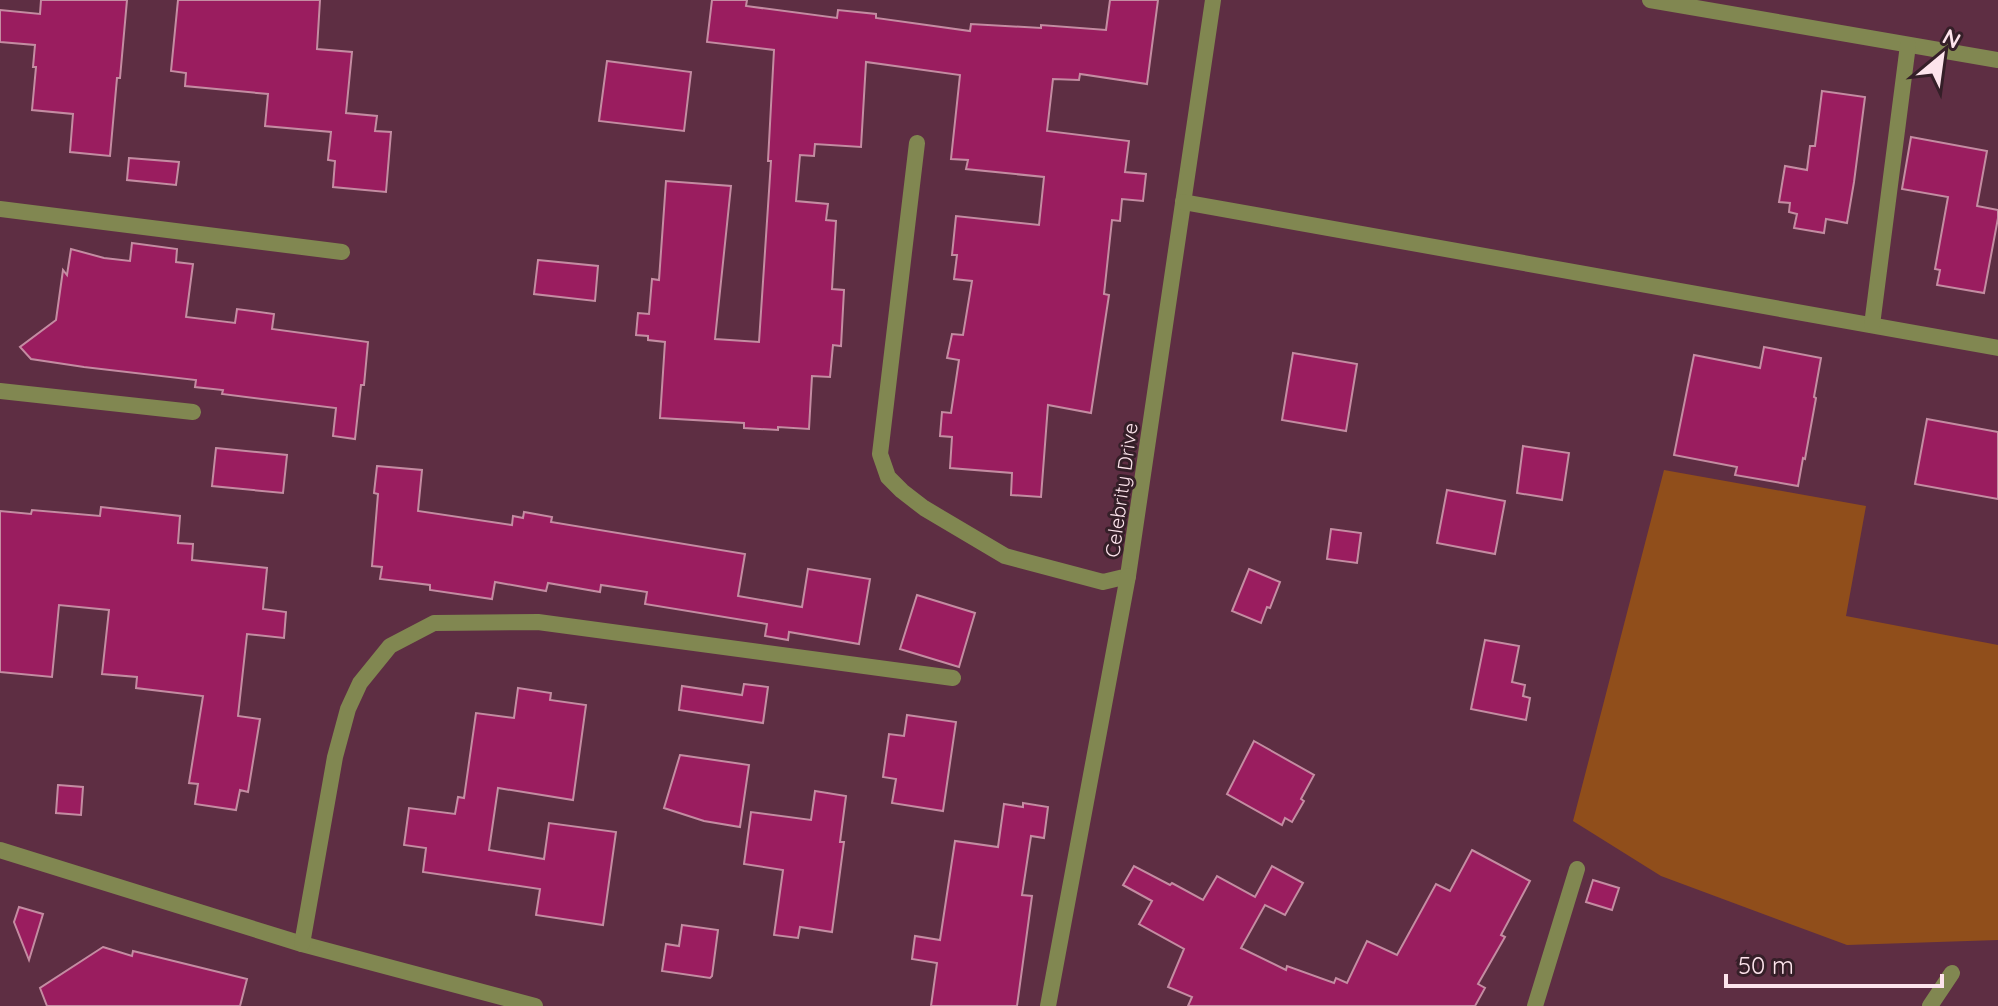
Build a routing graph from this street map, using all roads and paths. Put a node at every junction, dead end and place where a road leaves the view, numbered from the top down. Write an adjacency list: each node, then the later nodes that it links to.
1 (1213, 0): 6 (street, Celebrity Drive)
2 (1650, 0): 3 (street)
3 (1908, 45): 4 (street); 9 (street)
4 (1998, 60)
5 (917, 143): 13 (street, Celebrity Drive)
6 (1183, 202): 9 (street); 13 (street, Celebrity Drive)
7 (0, 209): 8 (street)
8 (342, 252)
9 (1872, 325): 10 (street)
10 (1998, 348)
11 (0, 391): 12 (street)
12 (193, 412)
13 (1128, 576): 20 (street)
14 (953, 678): 17 (street)
15 (0, 850): 17 (street)
16 (1577, 869): 21 (street)
17 (302, 944): 19 (street)
18 (1952, 973): 22 (street)
19 (535, 1006)
20 (1048, 1006)
21 (1535, 1006)
22 (1930, 1006)

